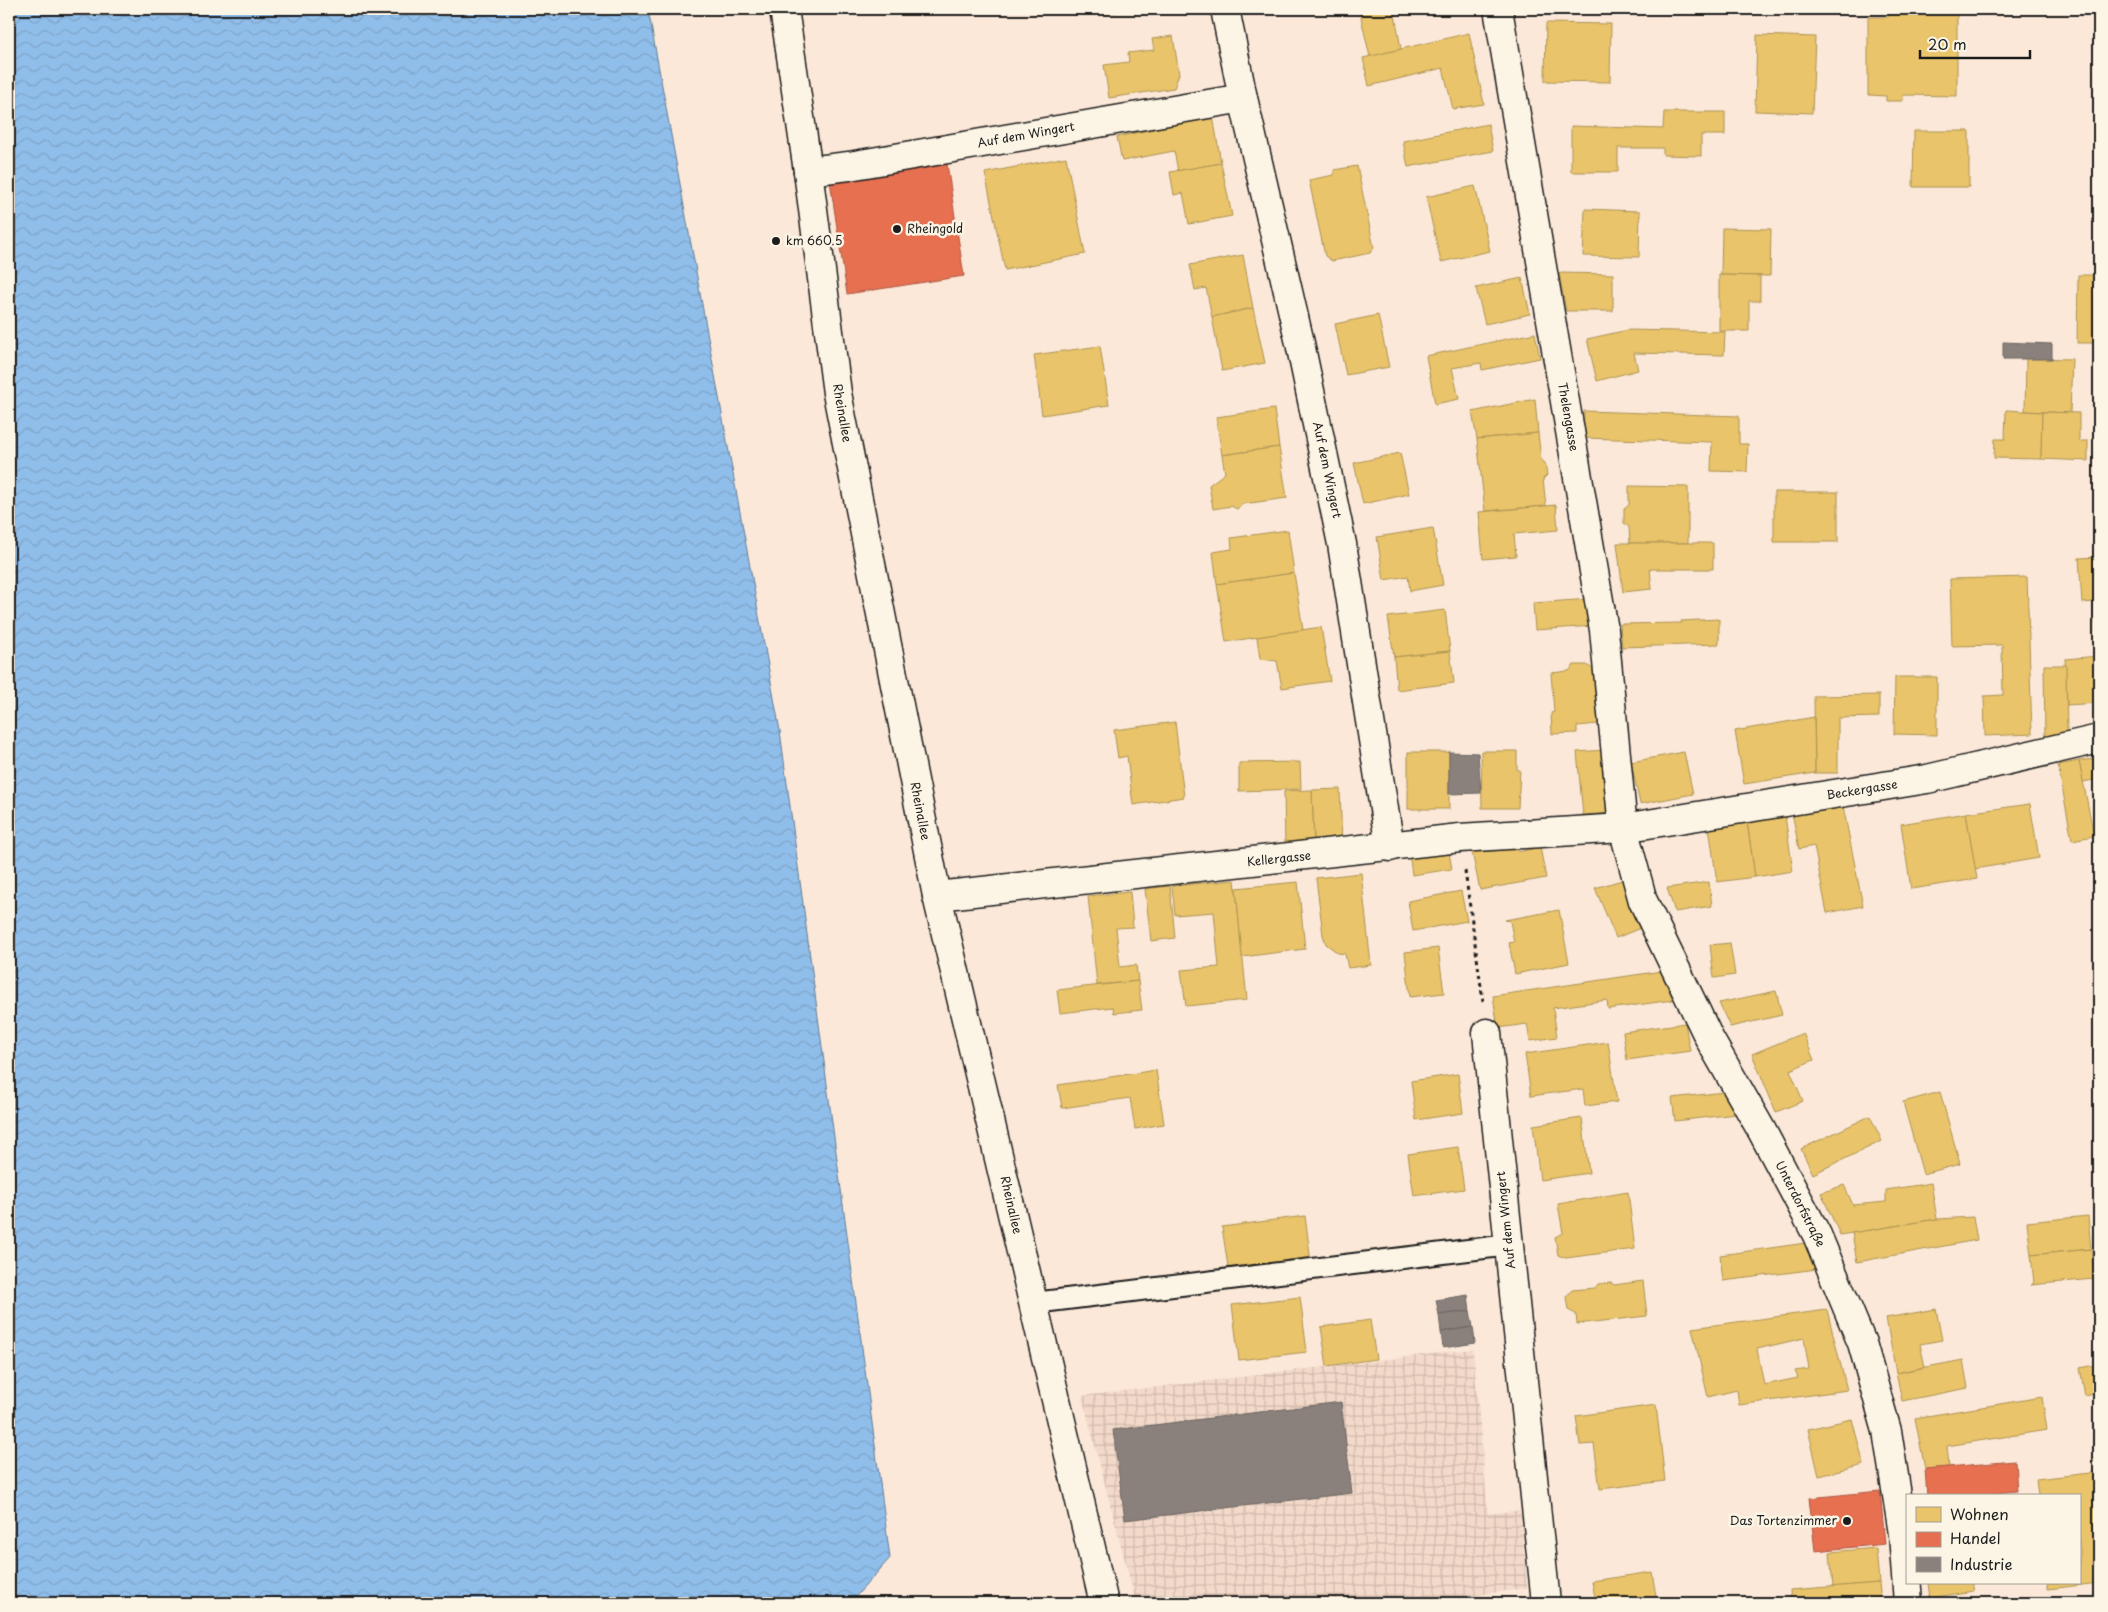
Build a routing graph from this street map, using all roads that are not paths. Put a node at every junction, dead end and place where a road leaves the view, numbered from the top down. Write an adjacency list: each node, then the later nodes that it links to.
1 (784, 9): 5 (street, Rheinallee)
2 (1225, 9): 4 (street, Auf dem Wingert)
3 (1498, 9): 7 (street, Thelengasse)
4 (1243, 98): 5 (street, Auf dem Wingert); 8 (street, Auf dem Wingert)
5 (808, 171): 9 (street, Rheinallee)
6 (2099, 739): 7 (street, Beckergasse)
7 (1623, 828): 8 (street, Kellergasse); 13 (street, Unterdorfstraße)
8 (1390, 847): 9 (street, Kellergasse)
9 (937, 896): 12 (street, Rheinallee)
10 (1487, 1033): 11 (street, Auf dem Wingert)
11 (1509, 1245): 12 (lane); 16 (street, Auf dem Wingert)
12 (1034, 1303): 15 (street, Rheinallee)
13 (1906, 1575)
14 (1907, 1584): 17 (street, Unterdorfstraße)
15 (1104, 1603)
16 (1546, 1603)
17 (1908, 1603)

